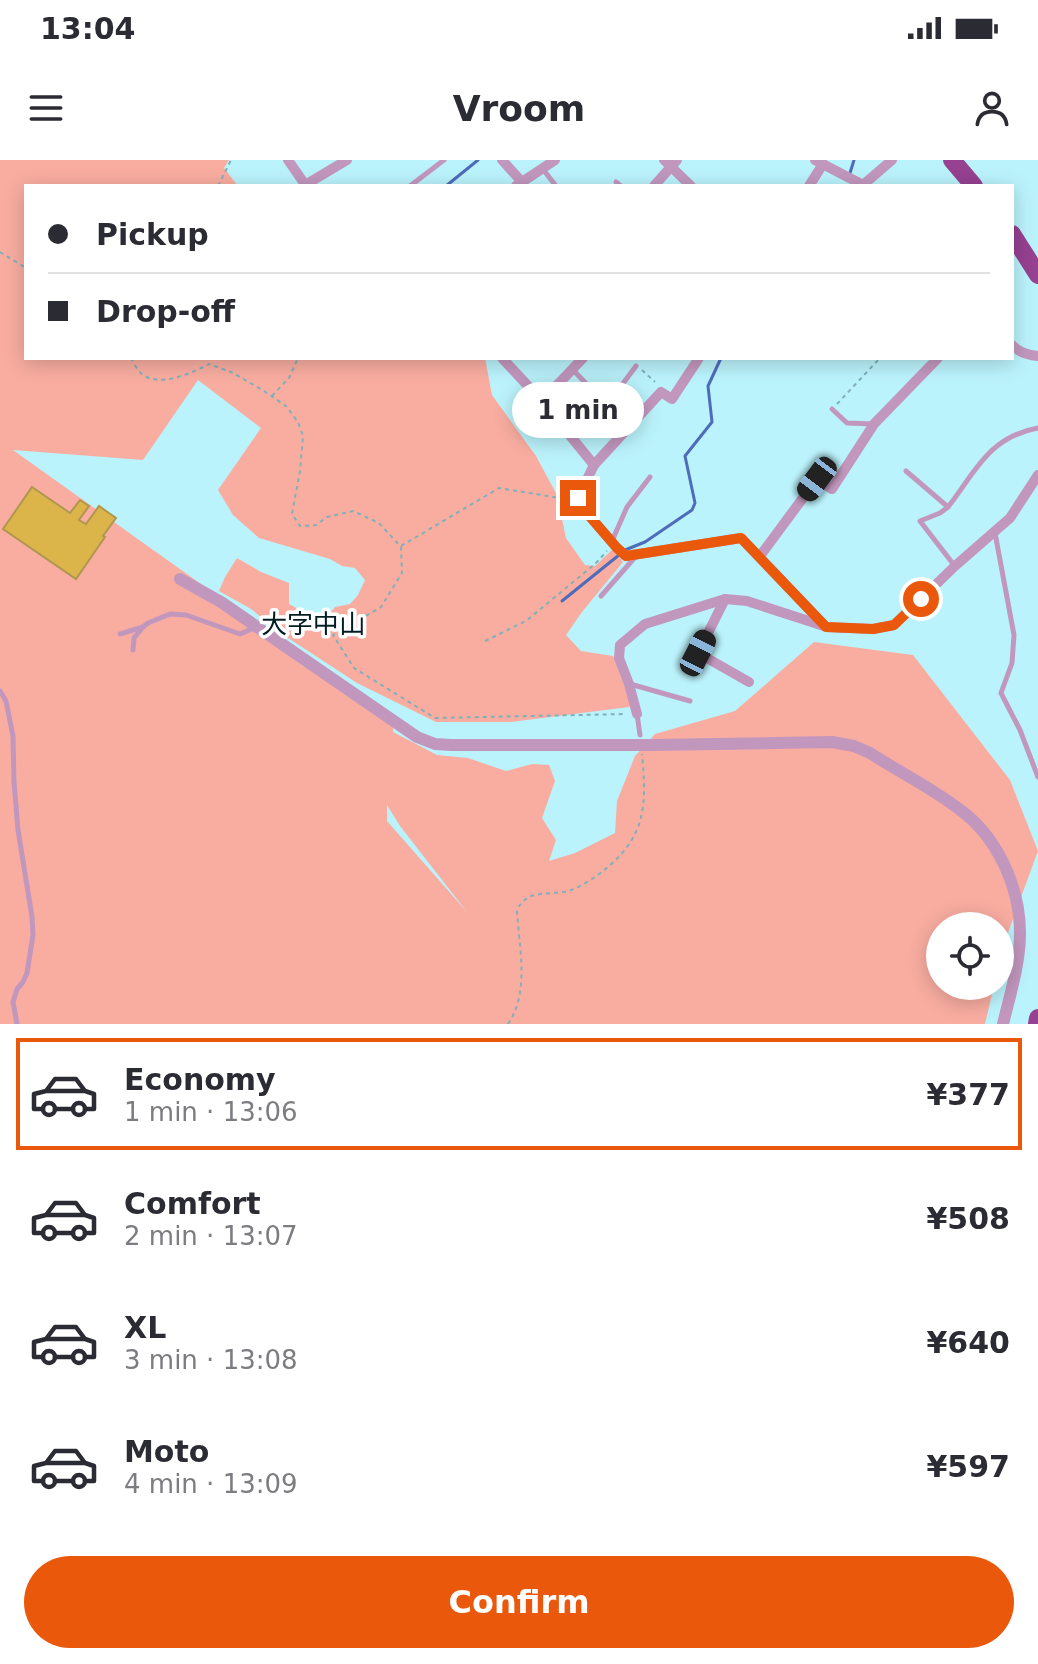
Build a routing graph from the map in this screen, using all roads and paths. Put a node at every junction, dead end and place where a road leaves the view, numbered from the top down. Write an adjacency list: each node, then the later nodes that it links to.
1 (231, 160): 12 (path)
2 (288, 160): 13 (street)
3 (347, 160): 14 (street)
4 (444, 160): 15 (lane)
5 (502, 160): 16 (street)
6 (555, 160): 11 (street)
7 (892, 160): 22 (street)
8 (952, 160): 23 (highway)
9 (671, 162): 18 (street); 19 (street)
10 (819, 162): 20 (street); 21 (street)
11 (542, 167): 16 (street); 17 (lane)
12 (219, 184)
13 (305, 184)
14 (309, 184)
15 (413, 184)
16 (519, 184)
17 (555, 184)
18 (655, 184)
19 (689, 184)
20 (810, 184)
21 (862, 184)
22 (865, 184)
23 (972, 184)
24 (1014, 237): 27 (highway)
25 (0, 252): 26 (path)
26 (24, 267)
27 (1038, 275)
28 (1014, 348): 29 (street)
29 (1038, 356)
30 (132, 360): 40 (path)
31 (297, 360): 40 (path)
32 (504, 360): 41 (street)
33 (581, 360): 38 (street)
34 (698, 360): 39 (street)
35 (878, 360): 42 (path)
36 (936, 360): 43 (street)
37 (636, 366): 38 (lane); 39 (path)
38 (573, 369): 41 (street)
39 (661, 392): 45 (street)
40 (272, 396): 53 (path)
41 (542, 401): 45 (street)
42 (832, 409): 43 (lane)
43 (874, 424): 55 (street)
44 (1038, 428): 50 (lane)
45 (594, 465): 49 (street)
46 (906, 471): 50 (lane)
47 (1038, 475): 51 (street)
48 (650, 477): 52 (lane)
49 (579, 501): 52 (street); 53 (path)
50 (948, 507): 56 (lane)
51 (995, 532): 56 (street); 72 (lane)
52 (612, 543): 54 (street); 64 (path)
53 (401, 547): 70 (path)
54 (637, 554): 55 (street); 58 (lane)
55 (760, 556): 62 (street)
56 (955, 566): 62 (street)
57 (180, 579): 61 (street)
58 (601, 596)
59 (725, 599): 62 (street); 66 (street); 67 (street)
60 (143, 627): 61 (lane); 63 (lane); 65 (lane)
61 (256, 627): 76 (street, bridge)
62 (826, 627)
63 (120, 634)
64 (485, 641)
65 (133, 650)
66 (749, 682)
67 (629, 684): 69 (lane); 70 (street)
68 (0, 691): 74 (lane)
69 (690, 701)
70 (637, 714): 71 (lane)
71 (640, 735): 75 (path)
72 (1038, 777)
73 (1038, 1018): 77 (highway)
74 (17, 1024)
75 (508, 1024)
76 (1003, 1024)
77 (1037, 1024)

